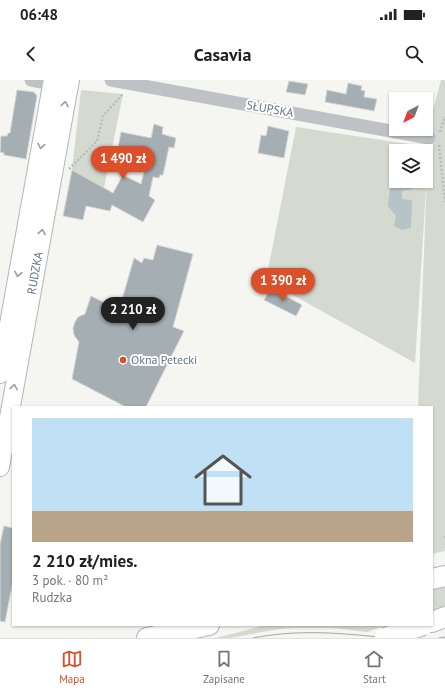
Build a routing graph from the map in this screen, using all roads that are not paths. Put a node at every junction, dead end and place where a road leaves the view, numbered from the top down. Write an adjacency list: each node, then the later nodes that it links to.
1 (31, 80): 3 (street)
2 (111, 80): 4 (street, SŁUPSKA)
3 (58, 81): 5 (street, RUDZKA, one-way to 5); 6 (street, RUDZKA, one-way to 3)
4 (435, 139)
5 (0, 374)
6 (0, 467)
7 (445, 576): 8 (main road)
8 (433, 578)
9 (445, 617): 10 (main road)
10 (433, 622)
11 (204, 626): 13 (main road)
12 (420, 626): 14 (main road, bridge)
13 (147, 638)
14 (385, 638)

